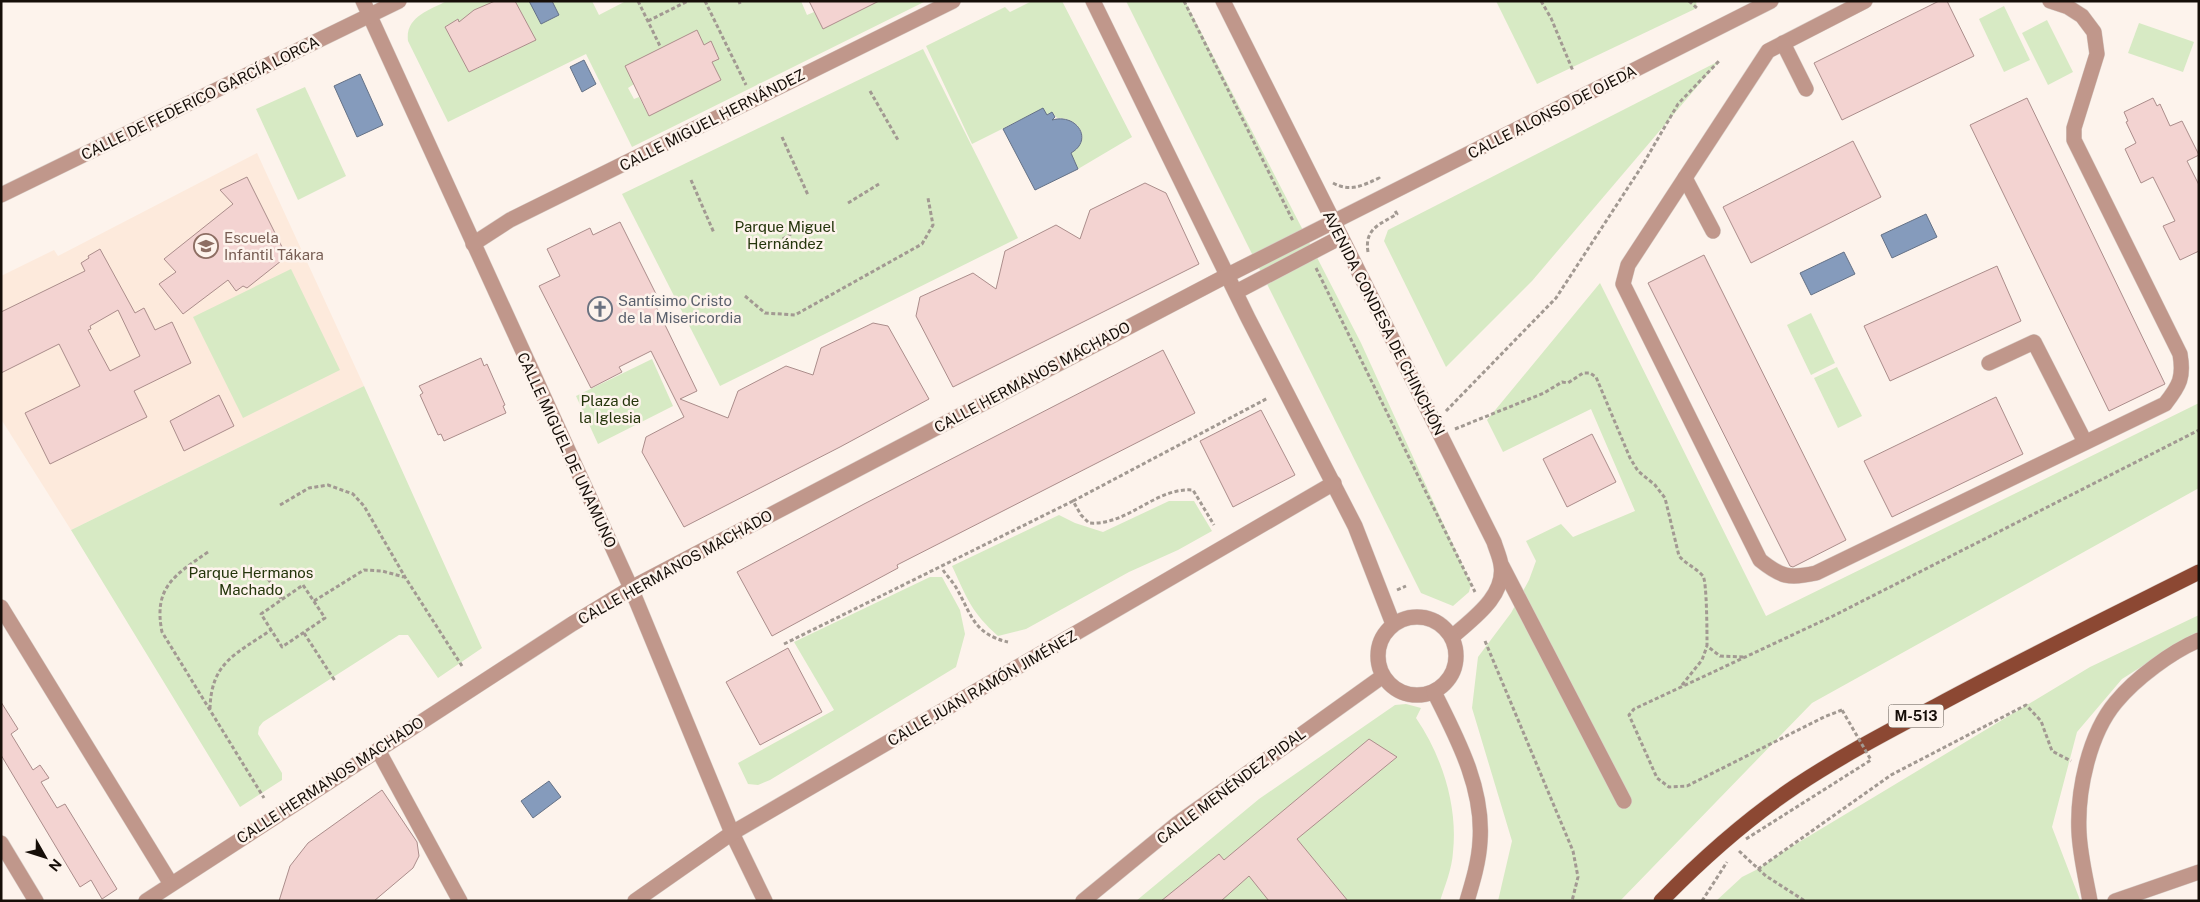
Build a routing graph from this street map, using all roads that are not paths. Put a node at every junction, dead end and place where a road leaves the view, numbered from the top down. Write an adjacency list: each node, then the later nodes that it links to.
1 (363, 1): 9 (street, CALLE MIGUEL DE UNAMUNO)
2 (399, 1): 9 (street, CALLE DE FEDERICO GARCÍA LORCA)
3 (953, 1): 17 (street, CALLE MIGUEL HERNÁNDEZ)
4 (1093, 1): 18 (street)
5 (1223, 1): 14 (street, AVENIDA CONDESA DE CHINCHÓN)
6 (1771, 1): 14 (street, CALLE ALONSO DE OJEDA)
7 (1865, 1): 10 (street)
8 (2050, 1): 21 (street)
9 (369, 16): 13 (street, CALLE DE FEDERICO GARCÍA LORCA); 17 (street, CALLE MIGUEL DE UNAMUNO)
10 (1783, 44): 11 (street); 12 (street)
11 (1806, 89)
12 (1684, 178): 15 (street); 21 (street)
13 (1, 195)
14 (1333, 222): 16 (street, AVENIDA CONDESA DE CHINCHÓN); 18 (street, CALLE ALONSO DE OJEDA)
15 (1713, 231)
16 (1341, 237): 19 (street); 23 (street, AVENIDA CONDESA DE CHINCHÓN)
17 (473, 244): 25 (street, CALLE MIGUEL DE UNAMUNO)
18 (1228, 274): 19 (street); 25 (street, CALLE HERMANOS MACHADO)
19 (1236, 292): 22 (street)
20 (1989, 363): 21 (street)
21 (2084, 442)
22 (1334, 483): 27 (street); 34 (street, CALLE JUAN RAMÓN JIMÉNEZ)
23 (1502, 566): 28 (street); 33 (street, AVENIDA CONDESA DE CHINCHÓN)
24 (2199, 572): 45 (main road, M-513)
25 (631, 588): 32 (street, CALLE HERMANOS MACHADO); 34 (street, CALLE MIGUEL DE UNAMUNO)
26 (1, 607): 37 (street)
27 (1393, 624): 28 (street); 30 (street)
28 (1452, 637): 31 (street)
29 (2199, 640): 46 (street)
30 (1382, 676): 31 (street); 43 (street, CALLE MENÉNDEZ PIDAL)
31 (1434, 692): 44 (street)
32 (378, 750): 37 (street, CALLE HERMANOS MACHADO); 40 (street)
33 (1624, 801)
34 (732, 833): 41 (street, CALLE JUAN RAMÓN JIMÉNEZ); 42 (street, CALLE MIGUEL DE UNAMUNO)
35 (1, 843): 38 (street)
36 (2199, 872): 47 (street)
37 (171, 884): 39 (street, CALLE HERMANOS MACHADO)
38 (36, 901)
39 (146, 901)
40 (460, 901)
41 (635, 901)
42 (765, 901)
43 (1083, 901)
44 (1467, 901)
45 (1661, 901)
46 (2090, 901)
47 (2115, 901)

